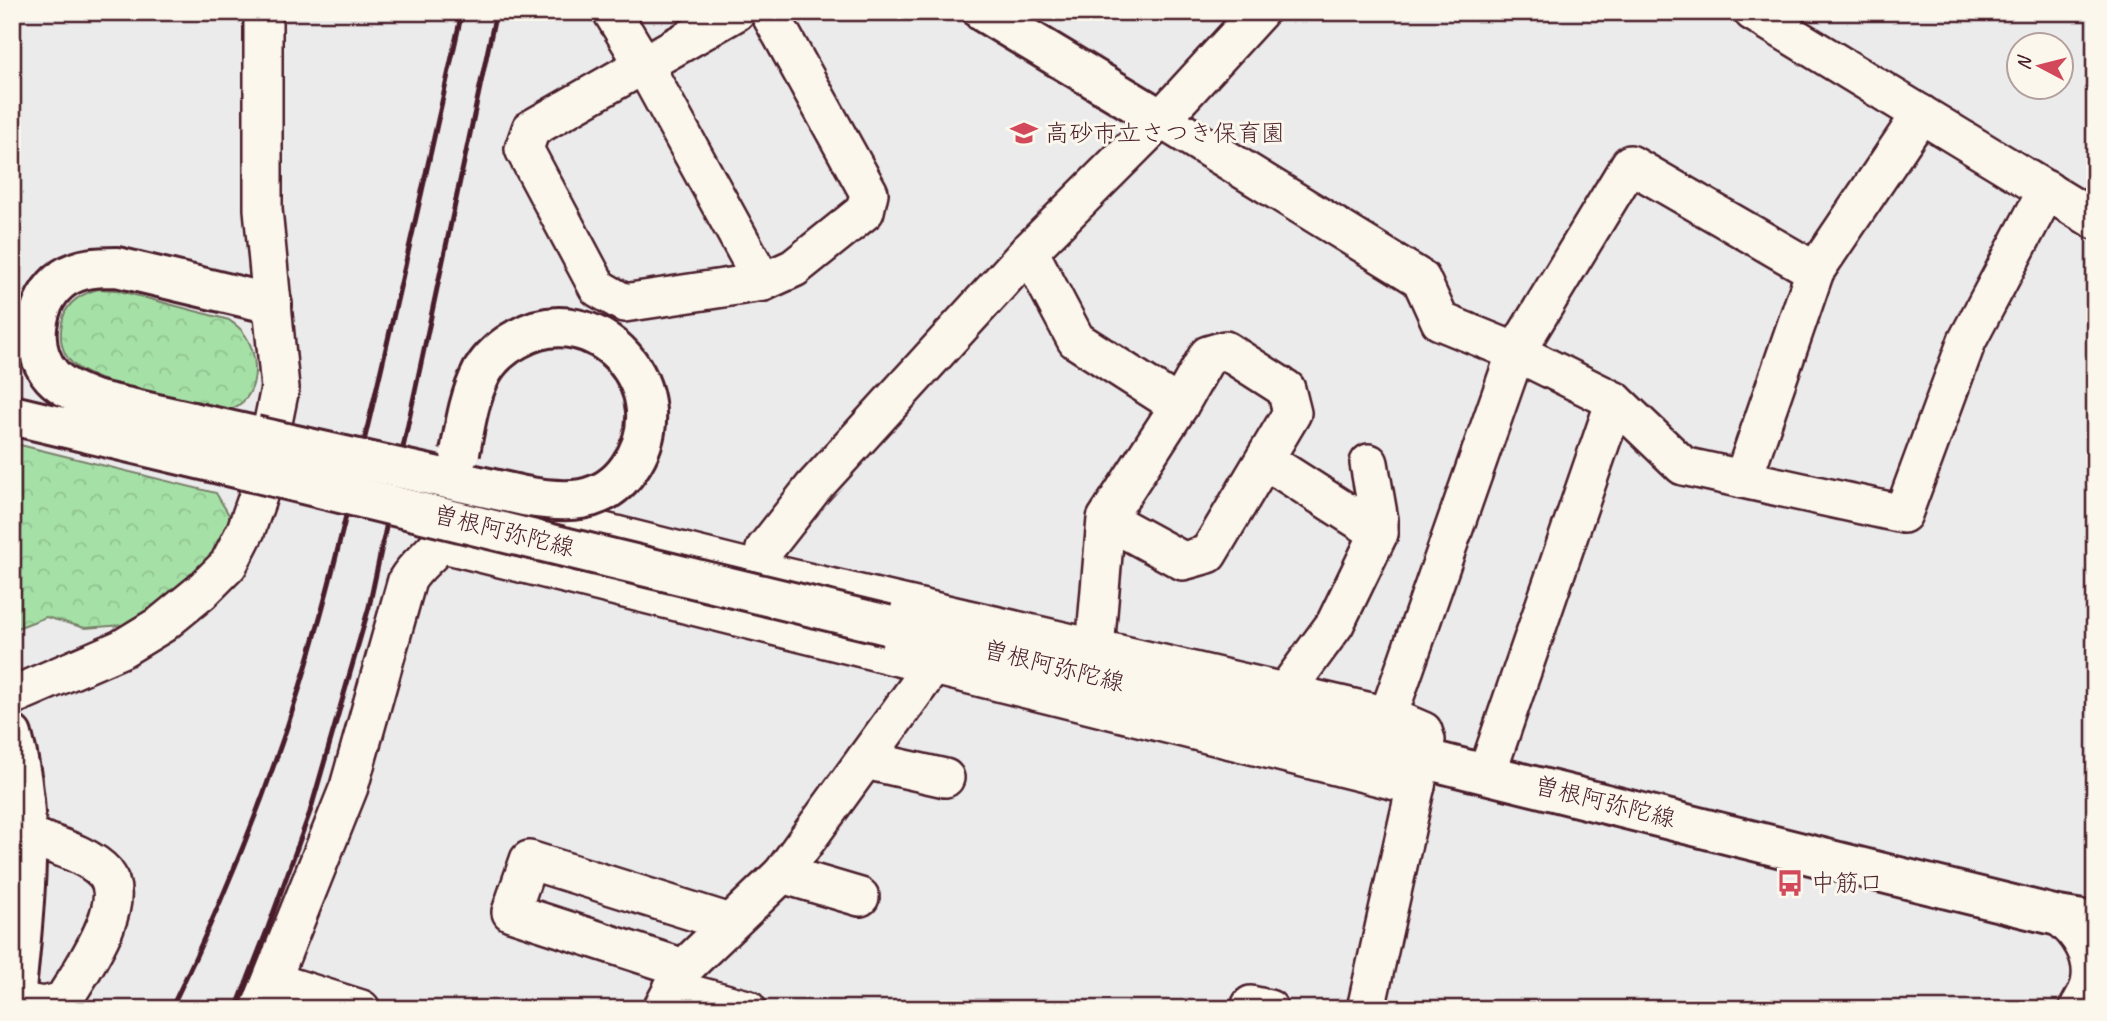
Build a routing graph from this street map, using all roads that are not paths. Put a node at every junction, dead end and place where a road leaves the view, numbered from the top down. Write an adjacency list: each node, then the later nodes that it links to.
1 (263, 12): 16 (street)
2 (612, 12): 8 (street)
3 (736, 12): 8 (street)
4 (769, 12): 15 (street)
5 (982, 12): 10 (main road)
6 (1259, 12): 10 (street)
7 (1753, 12): 9 (street)
8 (644, 65): 15 (street); 15 (street)
9 (1921, 114): 11 (street); 14 (street)
10 (1161, 119): 13 (street); 17 (street)
11 (2047, 191): 12 (street); 24 (street)
12 (2095, 220)
13 (1029, 251): 19 (street); 29 (street)
14 (1815, 271): 17 (street); 24 (street)
15 (763, 282)
16 (272, 304): 21 (main road); 34 (street)
17 (1516, 352): 18 (street); 35 (street)
18 (1615, 401): 24 (street); 39 (street)
19 (1179, 406): 22 (street); 26 (street)
20 (12, 415): 21 (main road, 曽根阿弥陀線)
21 (250, 453): 25 (main road, bridge); 38 (main road, 曽根阿弥陀線, bridge)
22 (1265, 460): 26 (street); 27 (street)
23 (1369, 463): 27 (street)
24 (1743, 479)
25 (451, 494): 28 (main road); 29 (street)
26 (1106, 519): 31 (street)
27 (1379, 533): 33 (street)
28 (440, 543): 30 (street); 47 (street)
29 (760, 571): 30 (street); 31 (street)
30 (749, 620): 32 (street)
31 (1095, 649): 33 (street)
32 (933, 666): 37 (street); 38 (street)
33 (1285, 692): 35 (street)
34 (12, 695)
35 (1388, 716): 38 (street)
36 (12, 735): 41 (main road)
37 (865, 760): 40 (street); 42 (street)
38 (1419, 771): 39 (main road, 曽根阿弥陀線); 51 (street)
39 (1487, 773): 44 (main road, 曽根阿弥陀線)
40 (944, 778)
41 (27, 835): 48 (main road); 48 (street)
42 (782, 874): 43 (street); 45 (street)
43 (860, 897)
44 (2077, 919): 52 (street)
45 (730, 923): 46 (street); 46 (street)
46 (673, 989): 50 (street)
47 (266, 995): 49 (street)
48 (15, 1005)
49 (361, 1009)
50 (747, 1009)
51 (1366, 1009)
52 (2078, 1009)

